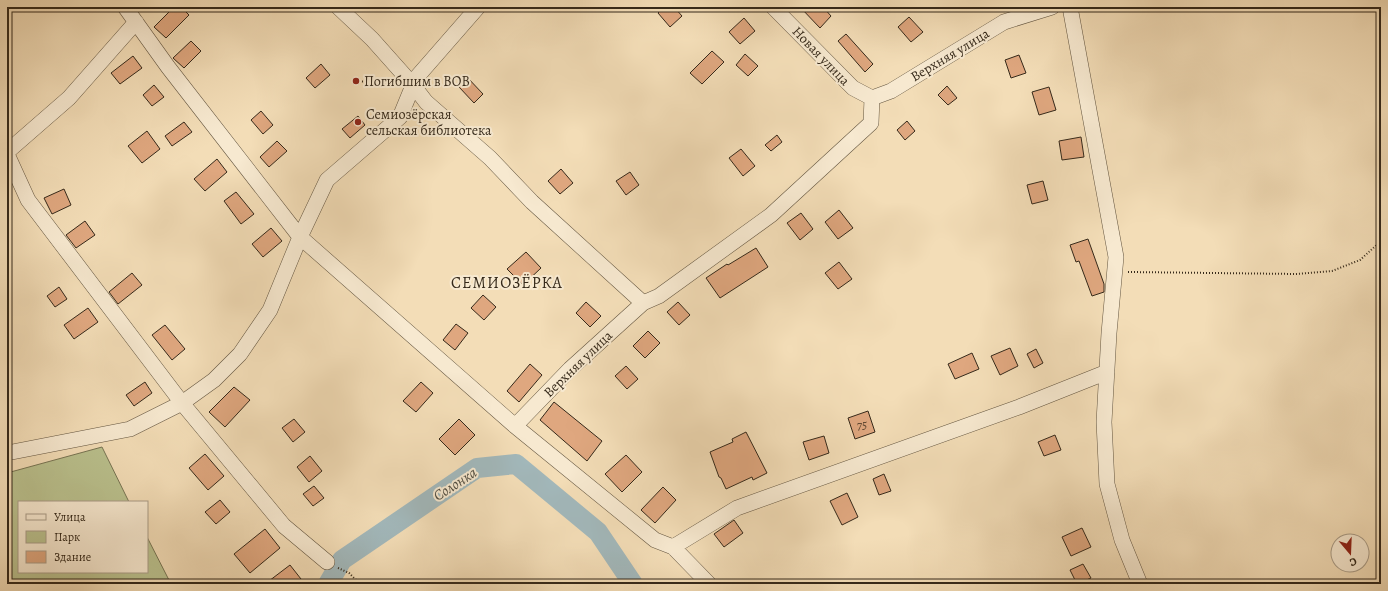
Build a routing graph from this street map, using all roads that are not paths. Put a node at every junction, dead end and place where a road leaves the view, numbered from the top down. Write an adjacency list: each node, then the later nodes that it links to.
1 (125, 7): 7 (street)
2 (338, 7): 8 (street)
3 (478, 7): 8 (street)
4 (774, 7): 9 (street, Новая улица)
5 (1052, 7): 9 (street, Верхняя улица)
6 (1070, 7): 13 (street)
7 (136, 22): 10 (street); 11 (street)
8 (413, 85): 11 (street); 12 (street)
9 (872, 98): 12 (street, Верхняя улица)
10 (7, 153): 14 (street)
11 (300, 237): 14 (street); 15 (street)
12 (643, 303): 15 (street, Верхняя улица)
13 (1107, 372): 17 (street); 20 (street)
14 (182, 403): 16 (street); 18 (street)
15 (516, 426): 17 (street)
16 (7, 453)
17 (673, 547): 19 (street)
18 (326, 562)
19 (709, 584)
20 (1140, 584)

